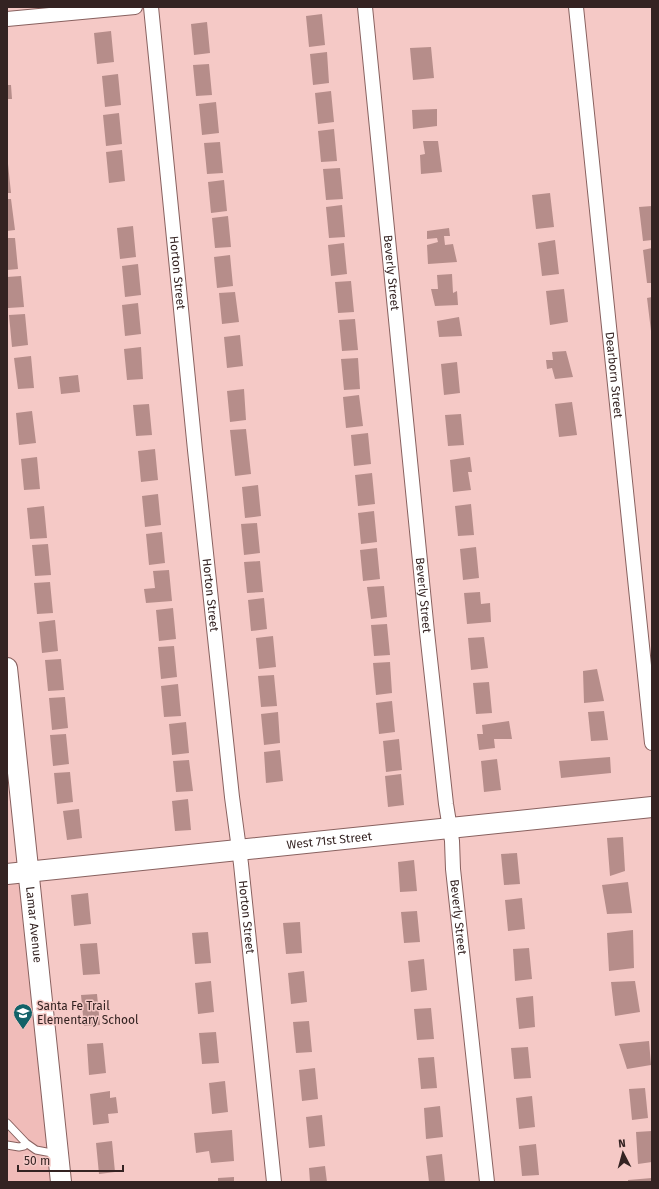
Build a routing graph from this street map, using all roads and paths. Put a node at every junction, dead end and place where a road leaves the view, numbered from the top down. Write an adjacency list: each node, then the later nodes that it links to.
1 (135, 7): 5 (street)
2 (150, 7): 10 (street, Horton Street)
3 (365, 7): 9 (street, Beverly Street)
4 (576, 7): 7 (street, Dearborn Street)
5 (7, 19)
6 (7, 668): 11 (street, Lamar Avenue)
7 (652, 742)
8 (652, 807): 9 (street, West 71st Street)
9 (450, 828): 10 (street, West 71st Street); 19 (street, Beverly Street)
10 (239, 850): 11 (street, West 71st Street); 18 (street, Horton Street)
11 (29, 871): 12 (street, West 71st Street); 16 (street, Lamar Avenue)
12 (7, 874)
13 (7, 1123): 14 (lane)
14 (26, 1143): 15 (lane); 16 (lane)
15 (7, 1146)
16 (58, 1154): 17 (street, Lamar Avenue)
17 (61, 1182)
18 (274, 1182)
19 (487, 1182)

